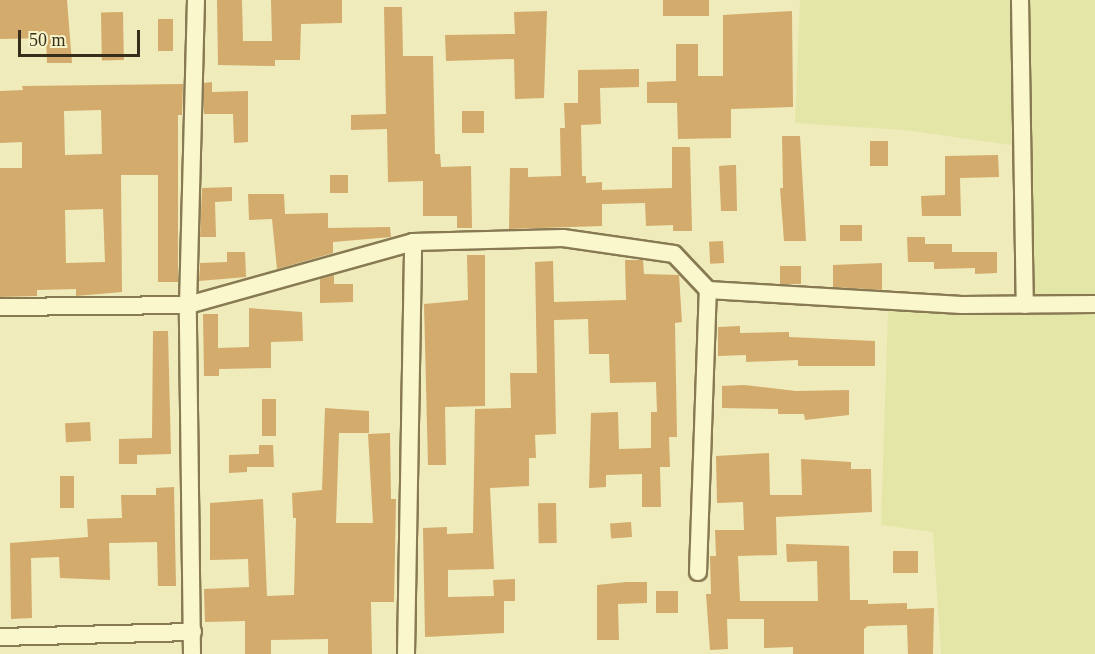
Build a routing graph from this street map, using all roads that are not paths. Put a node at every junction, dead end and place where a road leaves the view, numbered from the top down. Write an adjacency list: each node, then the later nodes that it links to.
1 (196, 0): 5 (street)
2 (1020, 0): 7 (street)
3 (413, 242): 4 (street); 5 (street); 13 (street)
4 (708, 290): 7 (street); 9 (street)
5 (188, 304): 8 (street); 10 (street)
6 (1095, 304): 7 (street)
7 (1025, 305)
8 (0, 308)
9 (698, 572)
10 (193, 632): 11 (street); 12 (street)
11 (0, 637)
12 (192, 654)
13 (406, 654)

